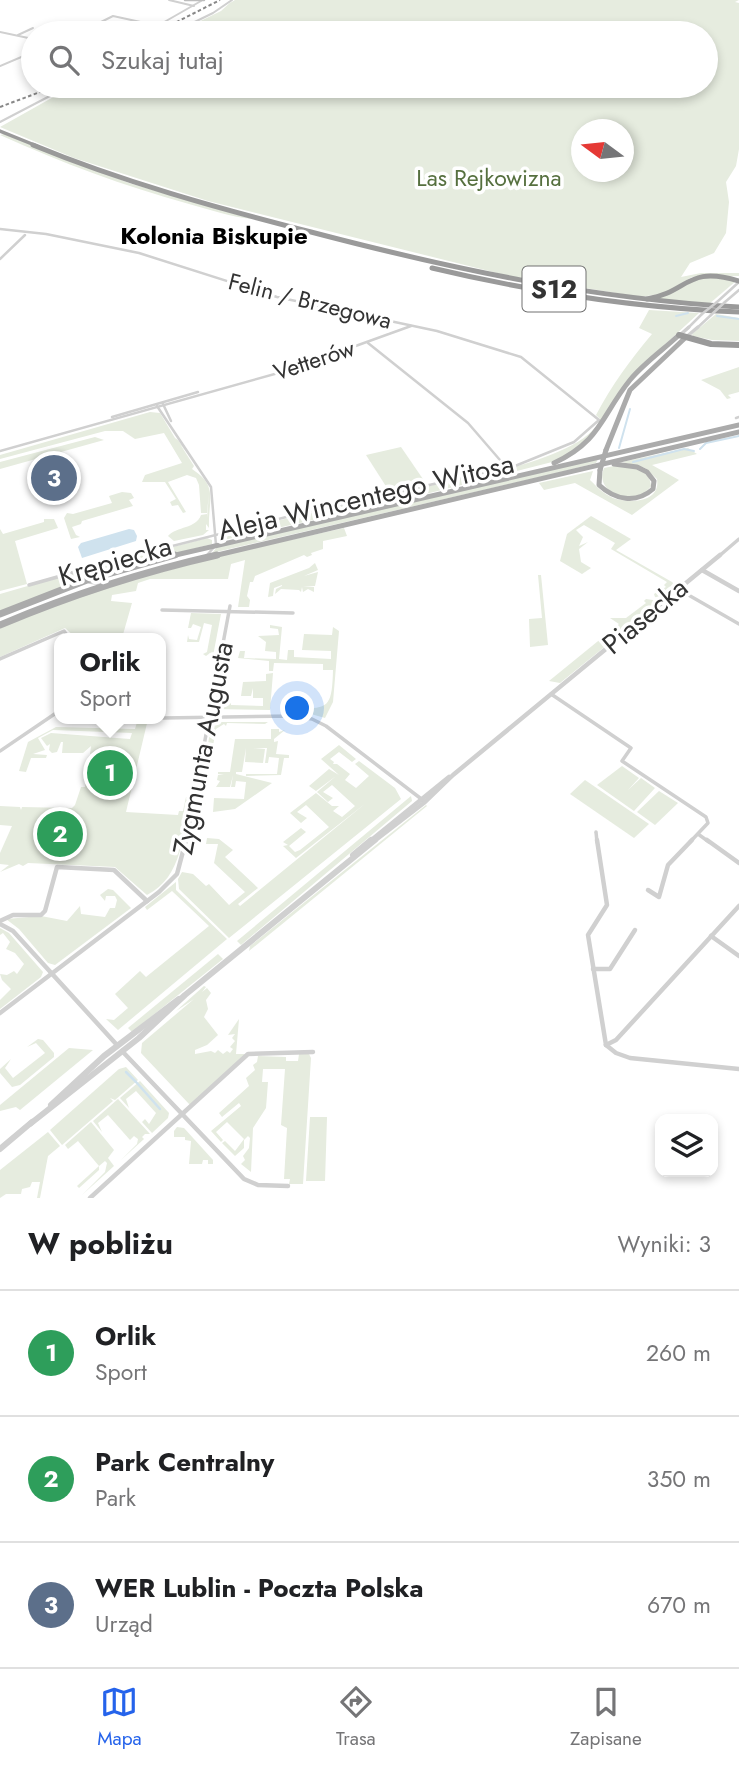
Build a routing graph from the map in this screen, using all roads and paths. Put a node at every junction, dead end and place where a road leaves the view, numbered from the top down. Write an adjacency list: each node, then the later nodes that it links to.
1 (169, 0): 3 (street)
2 (232, 0): 9 (street)
3 (185, 2): 4 (main road)
4 (197, 2): 8 (street)
5 (134, 20): 6 (street); 7 (street)
6 (103, 21)
7 (138, 21)
8 (167, 21)
9 (197, 21)
10 (0, 32): 12 (street)
11 (21, 33): 12 (street)
12 (16, 35): 13 (street)
13 (21, 36)
14 (21, 56): 15 (street)
15 (0, 66)
16 (46, 98): 17 (street)
17 (0, 122)
18 (1, 133): 24 (highway, S12); 26 (highway, S12)
19 (0, 229): 28 (street, Felin / Brzegowa)
20 (25, 235): 21 (street)
21 (0, 259)
22 (739, 280): 24 (highway); 29 (street, bridge)
23 (739, 290): 26 (street, bridge)
24 (625, 299): 25 (highway, S12)
25 (739, 307)
26 (711, 313): 27 (highway); 29 (street)
27 (739, 314)
28 (411, 326): 30 (street, Vetterów); 36 (street, Felin / Brzegowa)
29 (684, 337): 31 (highway); 43 (main road, bridge); 45 (main road)
30 (368, 342): 32 (street, Vetterów); 44 (street)
31 (739, 343)
32 (214, 390): 33 (street, Vetterów); 37 (street, Vetterów)
33 (163, 404): 34 (street, Vetterów); 39 (street)
34 (157, 406): 37 (street, Vetterów); 39 (street)
35 (738, 417): 40 (main road)
36 (599, 420): 44 (street, Krępiecka)
37 (97, 423): 42 (street, Vetterów)
38 (739, 425): 40 (main road)
39 (173, 426): 46 (street)
40 (719, 429): 45 (main road)
41 (739, 432): 43 (main road)
42 (0, 452)
43 (592, 467): 48 (main road, Aleja Wincentego Witosa)
44 (507, 468): 46 (street, Krępiecka)
45 (526, 472): 46 (main road, Aleja Wincentego Witosa)
46 (214, 539): 48 (street, Aleja Wincentego Witosa); 50 (street, Krępiecka); 51 (main road, Aleja Wincentego Witosa)
47 (739, 539): 49 (street, Piasecka)
48 (206, 556): 53 (main road, Aleja Wincentego Witosa)
49 (702, 570): 55 (street, Piasecka); 56 (street)
50 (81, 571): 51 (street); 52 (street); 54 (street, Krępiecka)
51 (87, 580): 52 (main road, Aleja Wincentego Witosa); 53 (street)
52 (76, 584): 60 (main road, Aleja Wincentego Witosa)
53 (104, 584): 62 (main road, Aleja Wincentego Witosa)
54 (29, 585)
55 (678, 589): 61 (street); 65 (street, Piasecka)
56 (739, 591)
57 (230, 609): 58 (street); 59 (street); 67 (street, Zygmunta Augusta)
58 (162, 610)
59 (293, 613)
60 (0, 614)
61 (739, 624)
62 (0, 625)
63 (54, 635): 64 (street)
64 (0, 659)
65 (551, 694): 70 (street, Piasecka); 72 (street)
66 (54, 714): 69 (street)
67 (209, 717): 68 (street); 70 (street); 75 (street, Zygmunta Augusta)
68 (166, 718)
69 (0, 751)
70 (423, 800): 85 (street, Piasecka)
71 (596, 832): 81 (street)
72 (698, 834): 73 (street); 74 (street)
73 (739, 863)
74 (648, 890)
75 (147, 901): 77 (street); 82 (street, Zygmunta Augusta)
76 (739, 906): 79 (street)
77 (0, 922): 82 (street)
78 (635, 930): 81 (street)
79 (711, 936): 80 (street); 84 (street)
80 (739, 956)
81 (593, 969): 84 (street)
82 (52, 973): 83 (street, Zygmunta Augusta); 85 (street)
83 (0, 1013)
84 (606, 1045): 87 (street)
85 (120, 1049): 88 (street); 89 (street, Piasecka)
86 (313, 1052): 88 (street)
87 (739, 1069)
88 (183, 1114): 90 (street); 91 (street)
89 (0, 1149)
90 (288, 1186)
91 (90, 1198)

